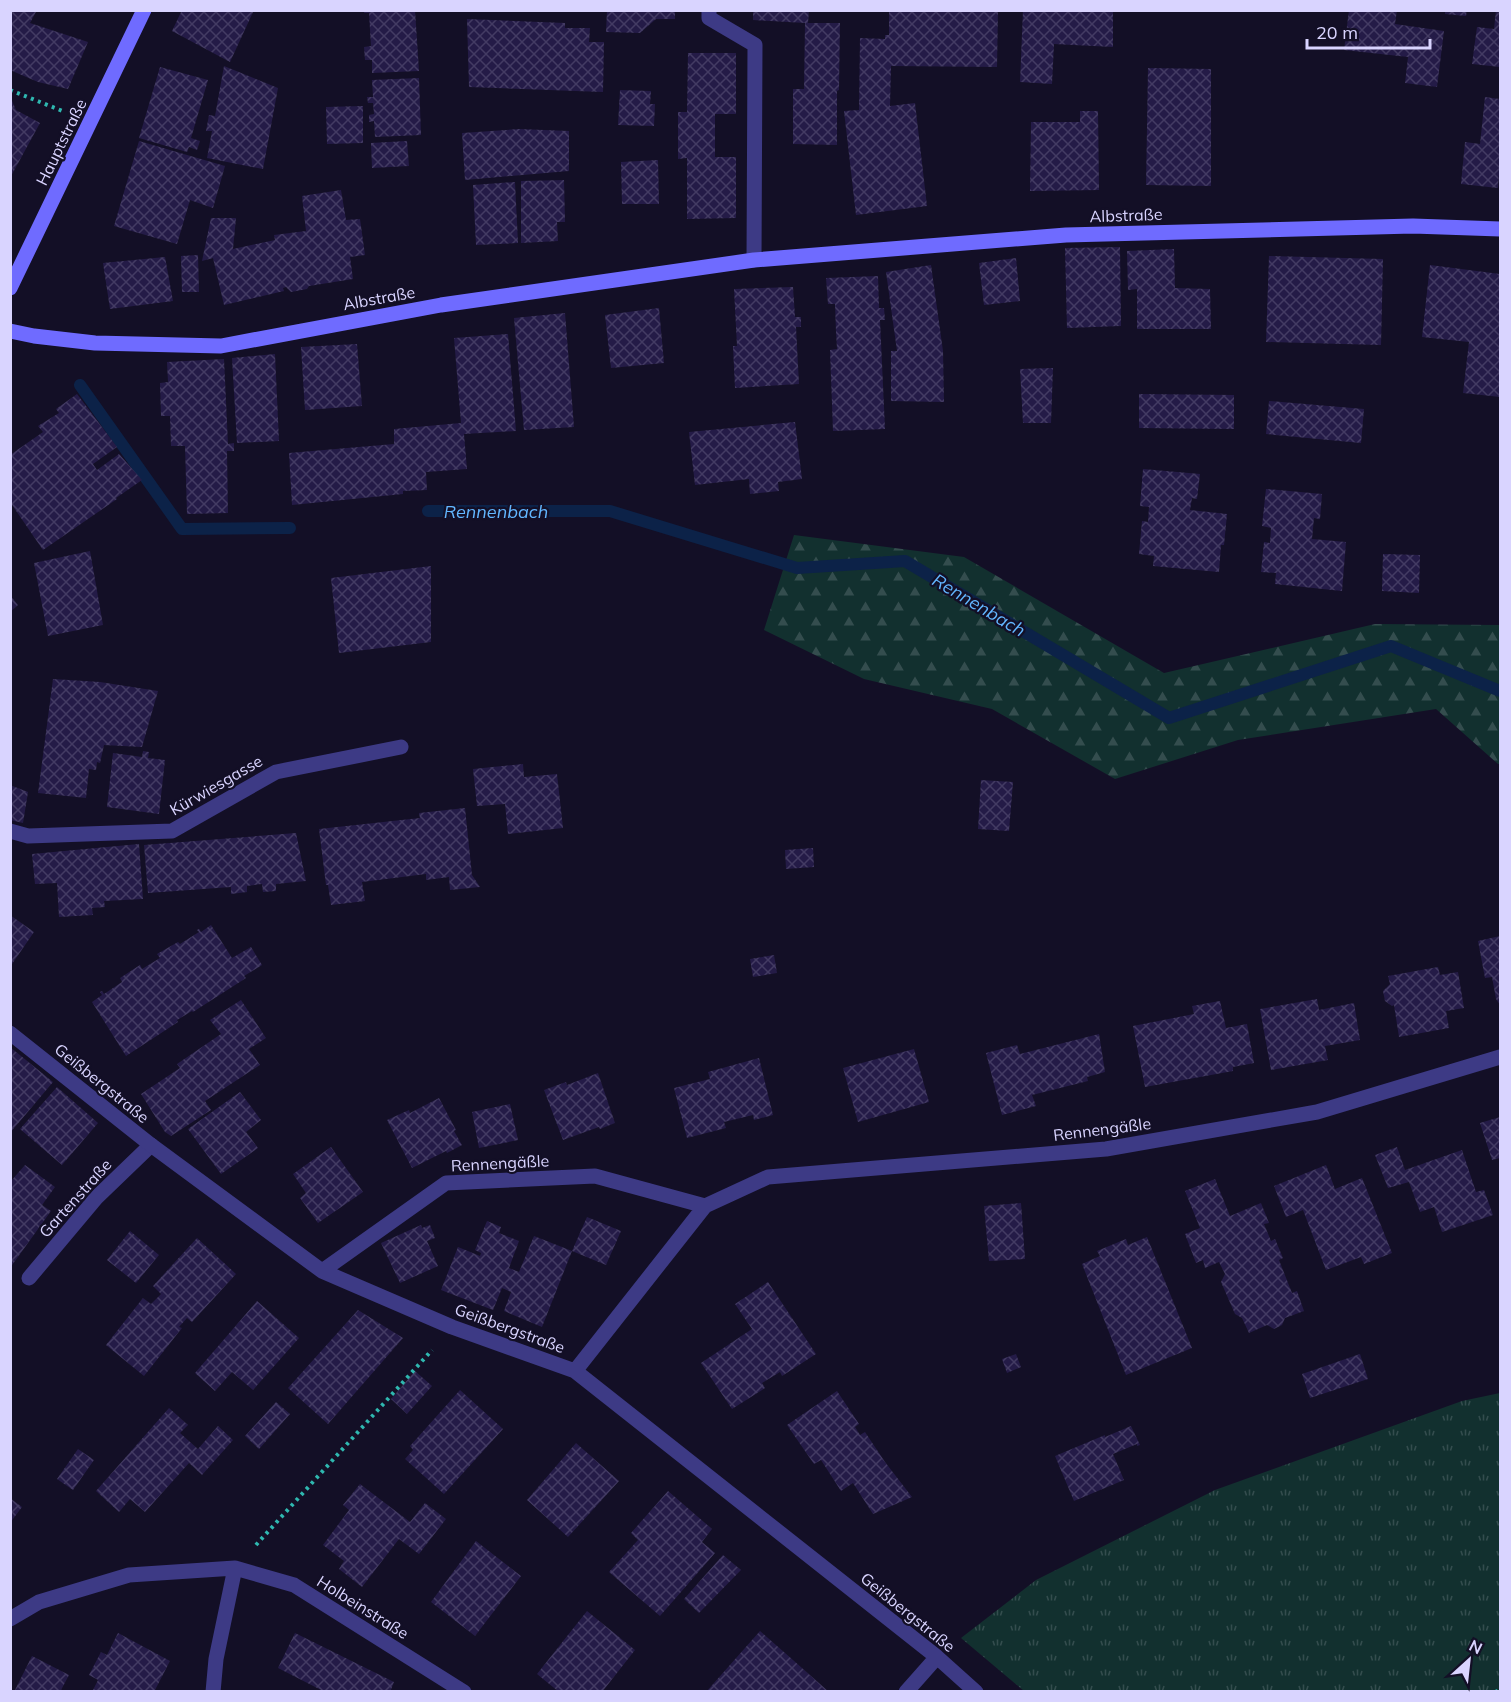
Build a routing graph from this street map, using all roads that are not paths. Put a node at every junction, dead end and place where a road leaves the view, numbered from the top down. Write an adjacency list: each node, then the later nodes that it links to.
1 (144, 10): 5 (main road, Hauptstraße)
2 (710, 10): 4 (street)
3 (1500, 229): 4 (main road, Albstraße)
4 (754, 260): 6 (main road, Albstraße)
5 (10, 288)
6 (10, 331)
7 (401, 747): 8 (street, Kürwiesgasse)
8 (10, 831)
9 (10, 1033): 11 (street, Geißbergstraße)
10 (1500, 1057): 12 (street, Rennengäßle)
11 (151, 1145): 13 (street, Geißbergstraße); 14 (street, Gartenstraße)
12 (705, 1206): 13 (street, Rennengäßle); 15 (street, Rennengäßle)
13 (322, 1272): 15 (street, Geißbergstraße)
14 (29, 1278)
15 (575, 1371): 18 (street, Geißbergstraße)
16 (235, 1568): 17 (street, Holbeinstraße); 19 (street); 20 (street, Holbeinstraße)
17 (10, 1619)
18 (938, 1657): 21 (street); 22 (street, Geißbergstraße)
19 (213, 1692)
20 (464, 1692)
21 (906, 1692)
22 (976, 1692)

